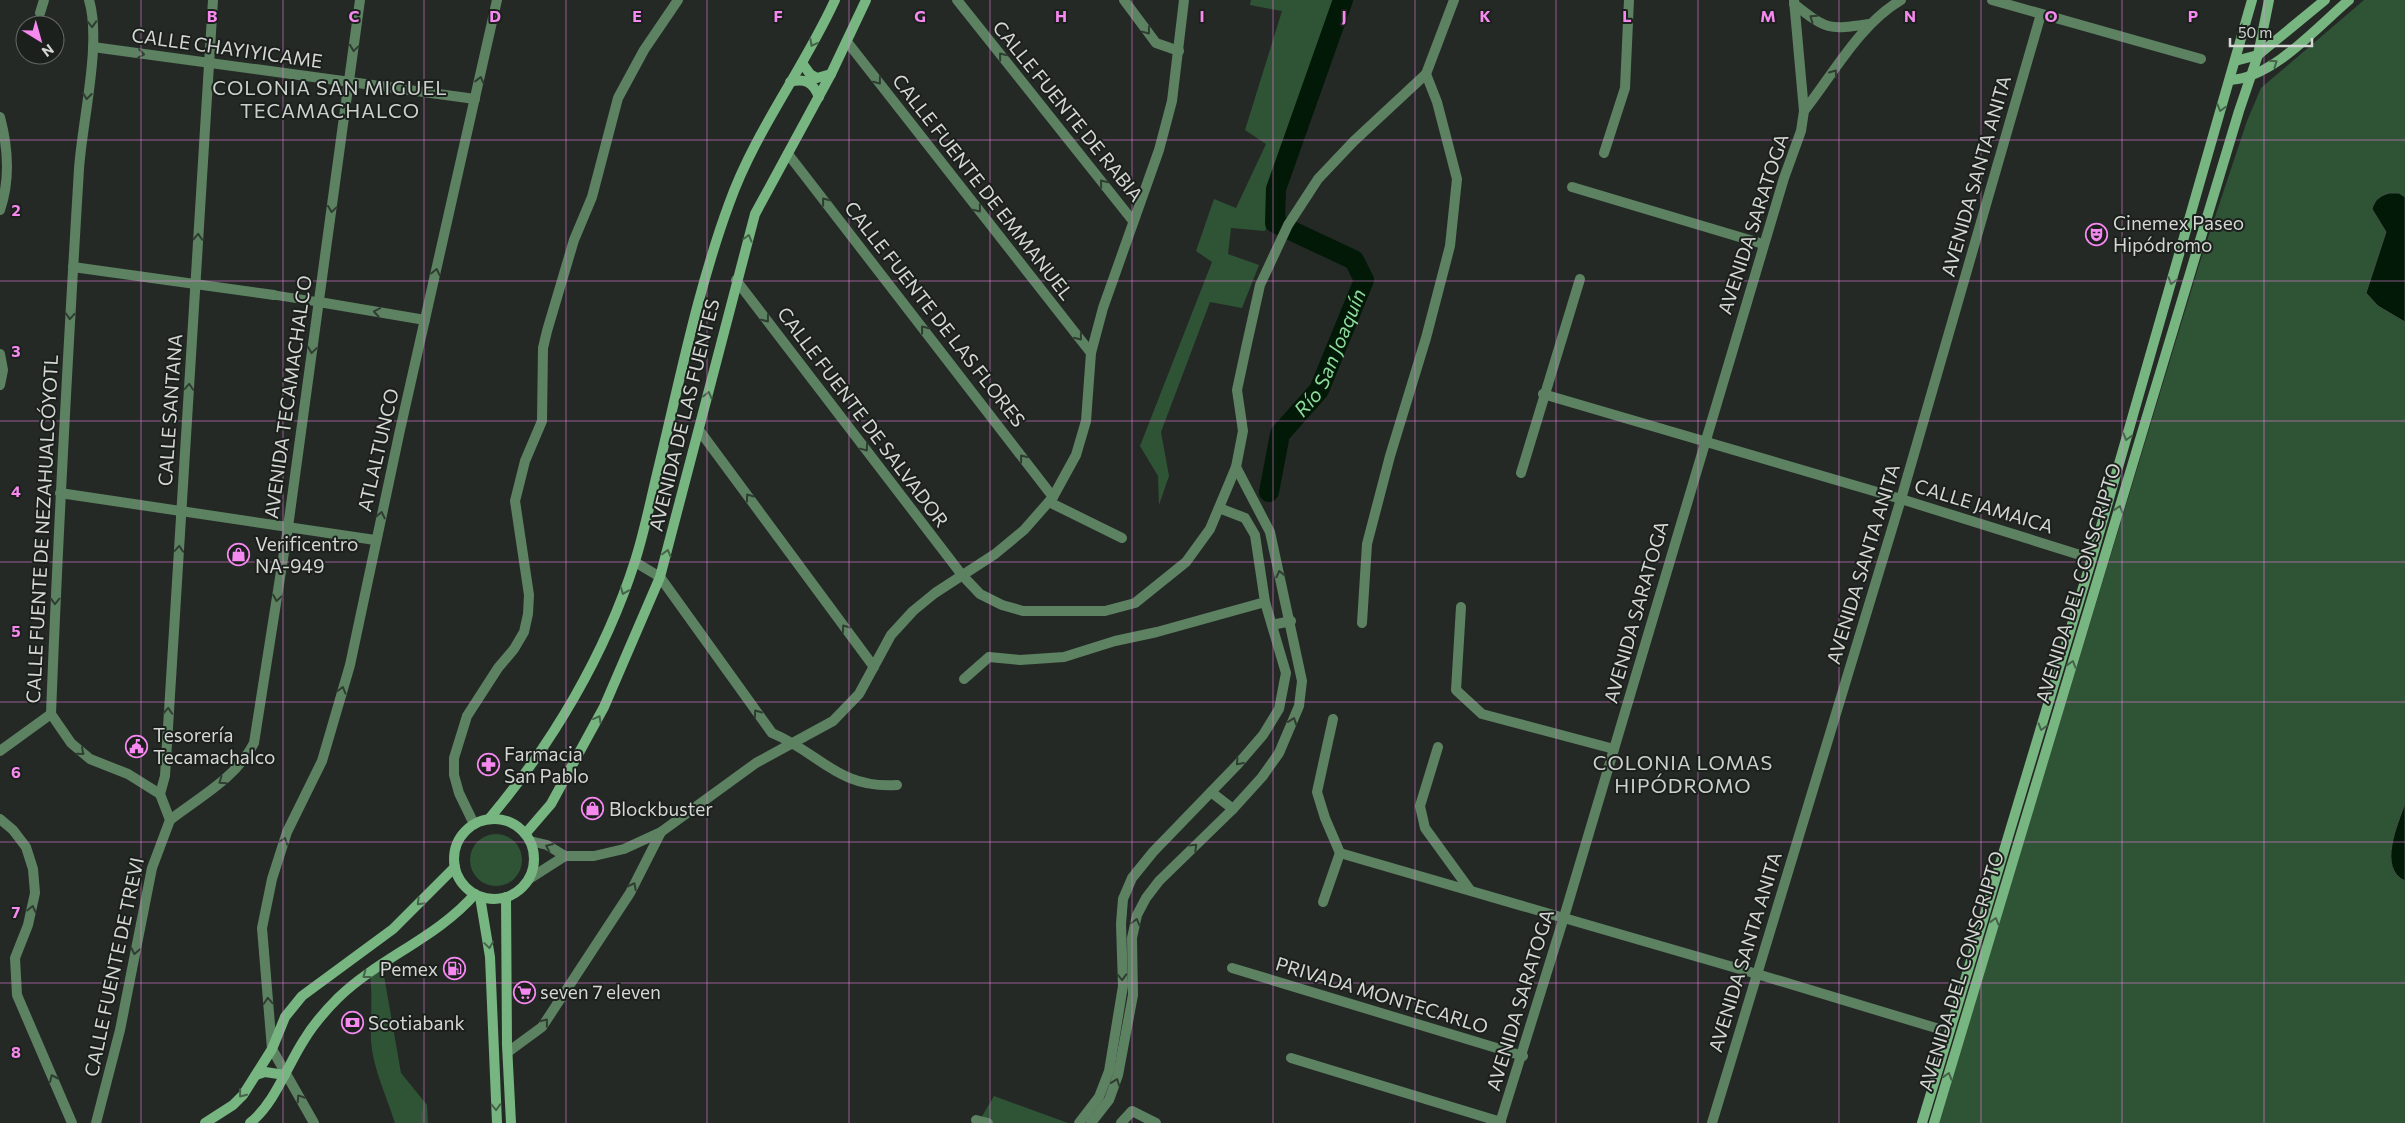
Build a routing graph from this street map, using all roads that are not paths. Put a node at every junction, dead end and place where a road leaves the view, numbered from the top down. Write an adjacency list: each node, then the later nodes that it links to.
1 (44, 0): 21 (street)
2 (89, 0): 25 (street, one-way to 25)
3 (213, 0): 31 (street, CALLE SANTANA)
4 (360, 0): 36 (street, AVENIDA TECAMACHALCO, one-way to 36)
5 (497, 0): 39 (street, ATLALTUNCO, one-way to 5)
6 (678, 0): 95 (street)
7 (835, 0): 30 (main road, AVENIDA DE LAS FUENTES, one-way to 30)
8 (866, 0): 24 (main road, AVENIDA DE LAS FUENTES)
9 (957, 0): 46 (street, CALLE FUENTE DE RABIA, one-way to 9)
10 (1124, 0): 26 (street, one-way to 26)
11 (1184, 0): 26 (street)
12 (1454, 0): 33 (street)
13 (1629, 0): 42 (street)
14 (1901, 0): 23 (street)
15 (1992, 0): 22 (street)
16 (2252, 0): 29 (main road, AVENIDA DEL CONSCRIPTO)
17 (2269, 0): 27 (main road, AVENIDA DEL CONSCRIPTO)
18 (2325, 0): 27 (main road)
19 (2349, 0): 34 (main road, one-way to 19)
20 (1794, 2): 23 (street, one-way to 20); 40 (street)
21 (40, 13)
22 (2041, 14): 28 (street); 65 (street, AVENIDA SANTA ANITA)
23 (1869, 24): 40 (street, one-way to 23)
24 (848, 43): 32 (main road, AVENIDA DE LAS FUENTES); 55 (street, CALLE FUENTE DE EMMANUEL, one-way to 55)
25 (93, 47): 31 (street, CALLE CHAYIYICAME, one-way to 31); 48 (street, CALLE FUENTE DE NEZAHUALCÓYOTL, one-way to 48)
26 (1179, 51): 46 (street)
27 (2258, 55): 29 (main road); 34 (main road, AVENIDA DEL CONSCRIPTO)
28 (2200, 58)
29 (2235, 61): 35 (main road, AVENIDA DEL CONSCRIPTO)
30 (802, 63): 32 (main road); 37 (main road, AVENIDA DE LAS FUENTES)
31 (209, 64): 36 (street, CALLE CHAYIYICAME); 51 (street, CALLE SANTANA, one-way to 31)
32 (832, 74): 38 (main road, AVENIDA DE LAS FUENTES)
33 (1426, 74): 61 (street, CALLE FUENTE DE SALVADOR); 78 (street)
34 (2251, 76): 35 (main road); 132 (main road, AVENIDA DEL CONSCRIPTO, one-way to 34)
35 (2230, 80): 131 (main road, AVENIDA DEL CONSCRIPTO, one-way to 131)
36 (349, 82): 39 (street, CALLE CHAYIYICAME); 53 (street, AVENIDA TECAMACHALCO, one-way to 53)
37 (790, 82): 38 (main road); 72 (main road, AVENIDA DE LAS FUENTES)
38 (819, 97): 43 (main road, AVENIDA DE LAS FUENTES)
39 (474, 99): 54 (street, ATLALTUNCO, one-way to 39)
40 (1804, 111): 47 (street, AVENIDA SARATOGA)
41 (0, 117): 45 (street)
42 (1604, 153)
43 (788, 154): 50 (main road, AVENIDA DE LAS FUENTES, one-way to 43); 64 (street, CALLE FUENTE DE LAS FLORES, one-way to 43)
44 (1572, 187): 47 (street)
45 (0, 210)
46 (1133, 221): 55 (street)
47 (1763, 244): 60 (street, AVENIDA SARATOGA)
48 (73, 267): 51 (street); 63 (street, CALLE FUENTE DE NEZAHUALCÓYOTL, one-way to 63)
49 (1580, 279): 58 (street)
50 (736, 280): 59 (main road, AVENIDA DE LAS FUENTES, one-way to 50); 73 (street, CALLE FUENTE DE SALVADOR, one-way to 73)
51 (196, 285): 52 (street); 67 (street, CALLE SANTANA, one-way to 51)
52 (274, 295): 53 (street)
53 (319, 302): 54 (street, one-way to 53); 68 (street, AVENIDA TECAMACHALCO, one-way to 68)
54 (425, 320): 70 (street, ATLALTUNCO, one-way to 54)
55 (1091, 353): 64 (street)
56 (0, 354): 57 (street)
57 (0, 384)
58 (1544, 394): 60 (street, CALLE JAMAICA); 62 (street)
59 (699, 430): 74 (main road, AVENIDA DE LAS FUENTES, one-way to 59); 80 (street, one-way to 59)
60 (1704, 440): 65 (street, CALLE JAMAICA); 86 (street, AVENIDA SARATOGA)
61 (1236, 467): 66 (street, CALLE FUENTE DE SALVADOR); 77 (street, one-way to 61)
62 (1521, 473)
63 (60, 493): 67 (street); 82 (street, CALLE FUENTE DE NEZAHUALCÓYOTL, one-way to 82)
64 (1051, 499): 69 (street); 73 (street)
65 (1901, 499): 71 (street, CALLE JAMAICA); 108 (street, AVENIDA SANTA ANITA)
66 (1219, 508): 73 (street, CALLE FUENTE DE SALVADOR); 75 (street)
67 (182, 510): 68 (street); 90 (street, CALLE SANTANA, one-way to 67)
68 (288, 527): 70 (street); 94 (street, AVENIDA TECAMACHALCO, one-way to 94)
69 (1122, 538)
70 (376, 540): 110 (street, ATLALTUNCO, one-way to 70)
71 (2080, 555)
72 (635, 562): 74 (street); 93 (main road, AVENIDA DE LAS FUENTES, one-way to 93)
73 (962, 575): 80 (street)
74 (660, 577): 84 (street, one-way to 74); 97 (main road, AVENIDA DE LAS FUENTES, one-way to 74)
75 (1264, 602): 79 (street); 81 (street)
76 (1461, 608): 86 (street)
77 (1291, 621): 79 (street); 91 (street, one-way to 77)
78 (1362, 623)
79 (1272, 625): 89 (street, one-way to 89)
80 (874, 667): 84 (street)
81 (964, 678)
82 (51, 714): 87 (street); 90 (street, CALLE FUENTE DE NEZAHUALCÓYOTL, one-way to 90)
83 (1332, 719): 98 (street)
84 (793, 742): 88 (street); 96 (street)
85 (1438, 747): 102 (street)
86 (1614, 749): 106 (street, AVENIDA SARATOGA)
87 (0, 751)
88 (897, 785)
89 (1210, 792): 91 (street); 126 (street, one-way to 126)
90 (160, 794): 94 (street)
91 (1233, 809): 127 (street, one-way to 91)
92 (0, 819): 118 (street, one-way to 92)
93 (489, 819): 95 (main road); 97 (main road)
94 (170, 820): 119 (street, CALLE FUENTE DE TREVI, one-way to 119)
95 (474, 824): 100 (main road)
96 (661, 832): 99 (street); 111 (street, one-way to 96)
97 (528, 837): 99 (street, one-way to 97); 101 (main road)
98 (1340, 853): 102 (street); 105 (street)
99 (565, 856): 101 (street)
100 (455, 867): 103 (main road); 110 (main road, one-way to 110)
101 (529, 879): 104 (main road)
102 (1470, 890): 106 (street)
103 (477, 895): 104 (main road); 115 (main road, one-way to 115); 123 (main road, one-way to 123)
104 (506, 897): 111 (main road)
105 (1323, 902)
106 (1564, 917): 108 (street); 112 (street, AVENIDA SARATOGA)
107 (1232, 968): 112 (street, PRIVADA MONTECARLO)
108 (1757, 974): 109 (street); 130 (street, AVENIDA SANTA ANITA)
109 (1936, 1028)
110 (272, 1049): 114 (main road); 115 (street)
111 (508, 1052): 124 (main road)
112 (1522, 1056): 117 (street, AVENIDA SARATOGA)
113 (1292, 1058): 117 (street)
114 (256, 1075): 115 (main road); 120 (main road, one-way to 120)
115 (285, 1075): 121 (main road); 122 (street, one-way to 115)
116 (976, 1120): 125 (street)
117 (1500, 1122)
118 (72, 1123)
119 (96, 1123)
120 (205, 1123)
121 (250, 1123)
122 (314, 1123)
123 (497, 1123)
124 (511, 1123)
125 (988, 1123)
126 (1079, 1123)
127 (1091, 1123)
128 (1121, 1123): 129 (street)
129 (1156, 1123)
130 (1712, 1123)
131 (1922, 1123)
132 (1934, 1123)

